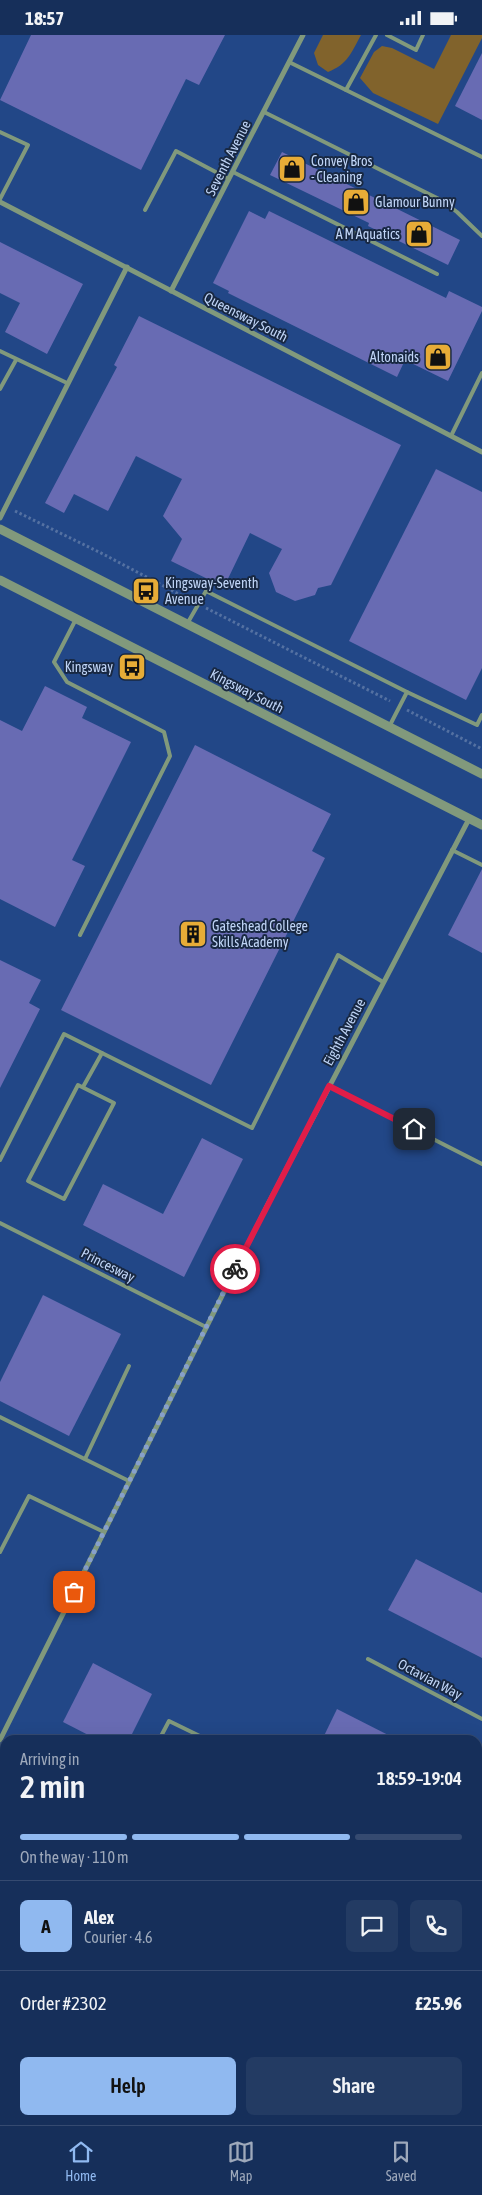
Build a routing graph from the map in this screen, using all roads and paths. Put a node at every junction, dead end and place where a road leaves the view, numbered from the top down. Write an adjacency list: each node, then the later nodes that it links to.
1 (303, 35): 5 (street, Seventh Avenue)
2 (376, 35): 6 (lane)
3 (387, 35): 4 (lane)
4 (423, 35)
5 (289, 62): 6 (lane); 7 (street, Seventh Avenue)
6 (346, 90): 9 (lane)
7 (264, 112): 10 (street, Seventh Avenue); 14 (lane)
8 (0, 132): 12 (lane)
9 (482, 157)
10 (233, 173): 11 (street, Seventh Avenue); 16 (lane)
11 (229, 179): 13 (lane); 17 (street, Seventh Avenue)
12 (0, 201): 15 (street, Queensway South)
13 (145, 210)
14 (482, 237)
15 (127, 267): 17 (street, Queensway South); 21 (street)
16 (438, 274)
17 (171, 291): 23 (street, Queensway South)
18 (0, 351): 19 (lane)
19 (16, 359): 21 (lane); 22 (lane)
20 (482, 373): 23 (lane)
21 (67, 383): 25 (street)
22 (0, 389)
23 (450, 436): 24 (street, Queensway South)
24 (482, 452)
25 (6, 507): 26 (street); 29 (path)
26 (0, 518)
27 (0, 529): 31 (street)
28 (0, 580): 30 (street, Kingsway South)
29 (198, 605): 31 (lane); 32 (lane); 33 (path)
30 (76, 619): 38 (street, Kingsway South); 42 (lane)
31 (187, 624): 35 (street)
32 (407, 692): 33 (lane); 34 (lane)
33 (400, 706): 35 (lane); 36 (path)
34 (482, 715)
35 (389, 727): 37 (street)
36 (482, 749)
37 (482, 774)
38 (469, 819): 39 (street, Kingsway South); 40 (street, Eighth Avenue)
39 (482, 825)
40 (452, 850): 41 (lane); 43 (street, Eighth Avenue)
41 (482, 865)
42 (80, 935)
43 (383, 982): 44 (lane); 45 (street, Eighth Avenue)
44 (102, 1053): 46 (lane); 47 (lane)
45 (329, 1086): 48 (lane); 50 (street, Eighth Avenue)
46 (83, 1087): 46 (lane)
47 (0, 1160)
48 (482, 1164)
49 (0, 1223): 50 (lane, Princesway)
50 (206, 1327): 54 (street, Eighth Avenue)
51 (130, 1366): 53 (lane)
52 (0, 1417): 53 (lane)
53 (85, 1459): 54 (lane)
54 (130, 1481): 55 (street, Eighth Avenue)
55 (104, 1532): 56 (lane); 59 (street, Eighth Avenue)
56 (0, 1552)
57 (368, 1659): 58 (lane, Octavian Way)
58 (482, 1719)
59 (2, 1735)
60 (162, 1735): 61 (lane)
61 (196, 1735)

